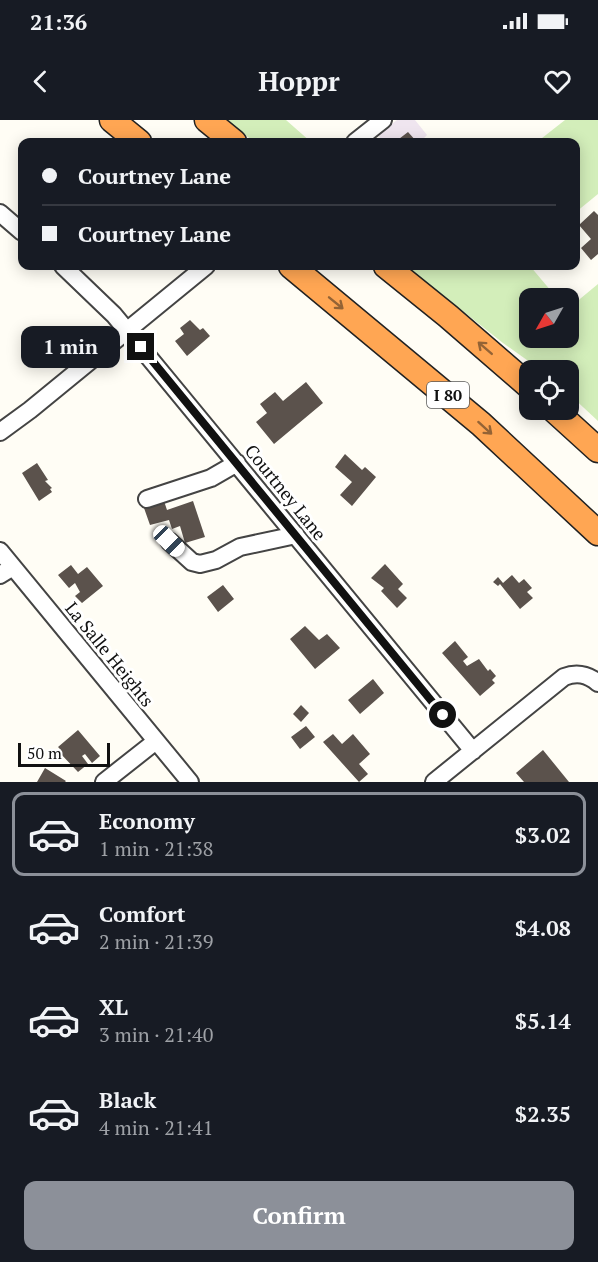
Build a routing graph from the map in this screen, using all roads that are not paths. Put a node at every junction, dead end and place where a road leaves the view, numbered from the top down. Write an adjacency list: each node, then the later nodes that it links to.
1 (112, 120): 4 (highway)
2 (207, 120): 5 (highway)
3 (382, 120): 6 (street)
4 (134, 138)
5 (229, 138)
6 (360, 138)
7 (0, 213): 8 (street)
8 (18, 229)
9 (67, 270): 13 (street, Courtney Lane)
10 (201, 270): 13 (street)
11 (296, 270): 20 (highway, I 80, one-way to 20)
12 (391, 270): 14 (highway, one-way to 12)
13 (127, 330): 16 (street); 18 (street, Courtney Lane)
14 (519, 377)
15 (565, 420): 17 (highway)
16 (0, 432)
17 (598, 450)
18 (237, 463): 19 (street); 21 (street, Courtney Lane)
19 (147, 499)
20 (598, 533)
21 (296, 535): 22 (street); 27 (street, Courtney Lane)
22 (169, 541)
23 (0, 551): 24 (street, La Salle Heights)
24 (6, 571): 26 (street, La Salle Heights)
25 (598, 683): 27 (street)
26 (156, 741): 28 (street); 29 (street, La Salle Heights)
27 (473, 751): 30 (street)
28 (104, 782)
29 (190, 782)
30 (434, 782)

